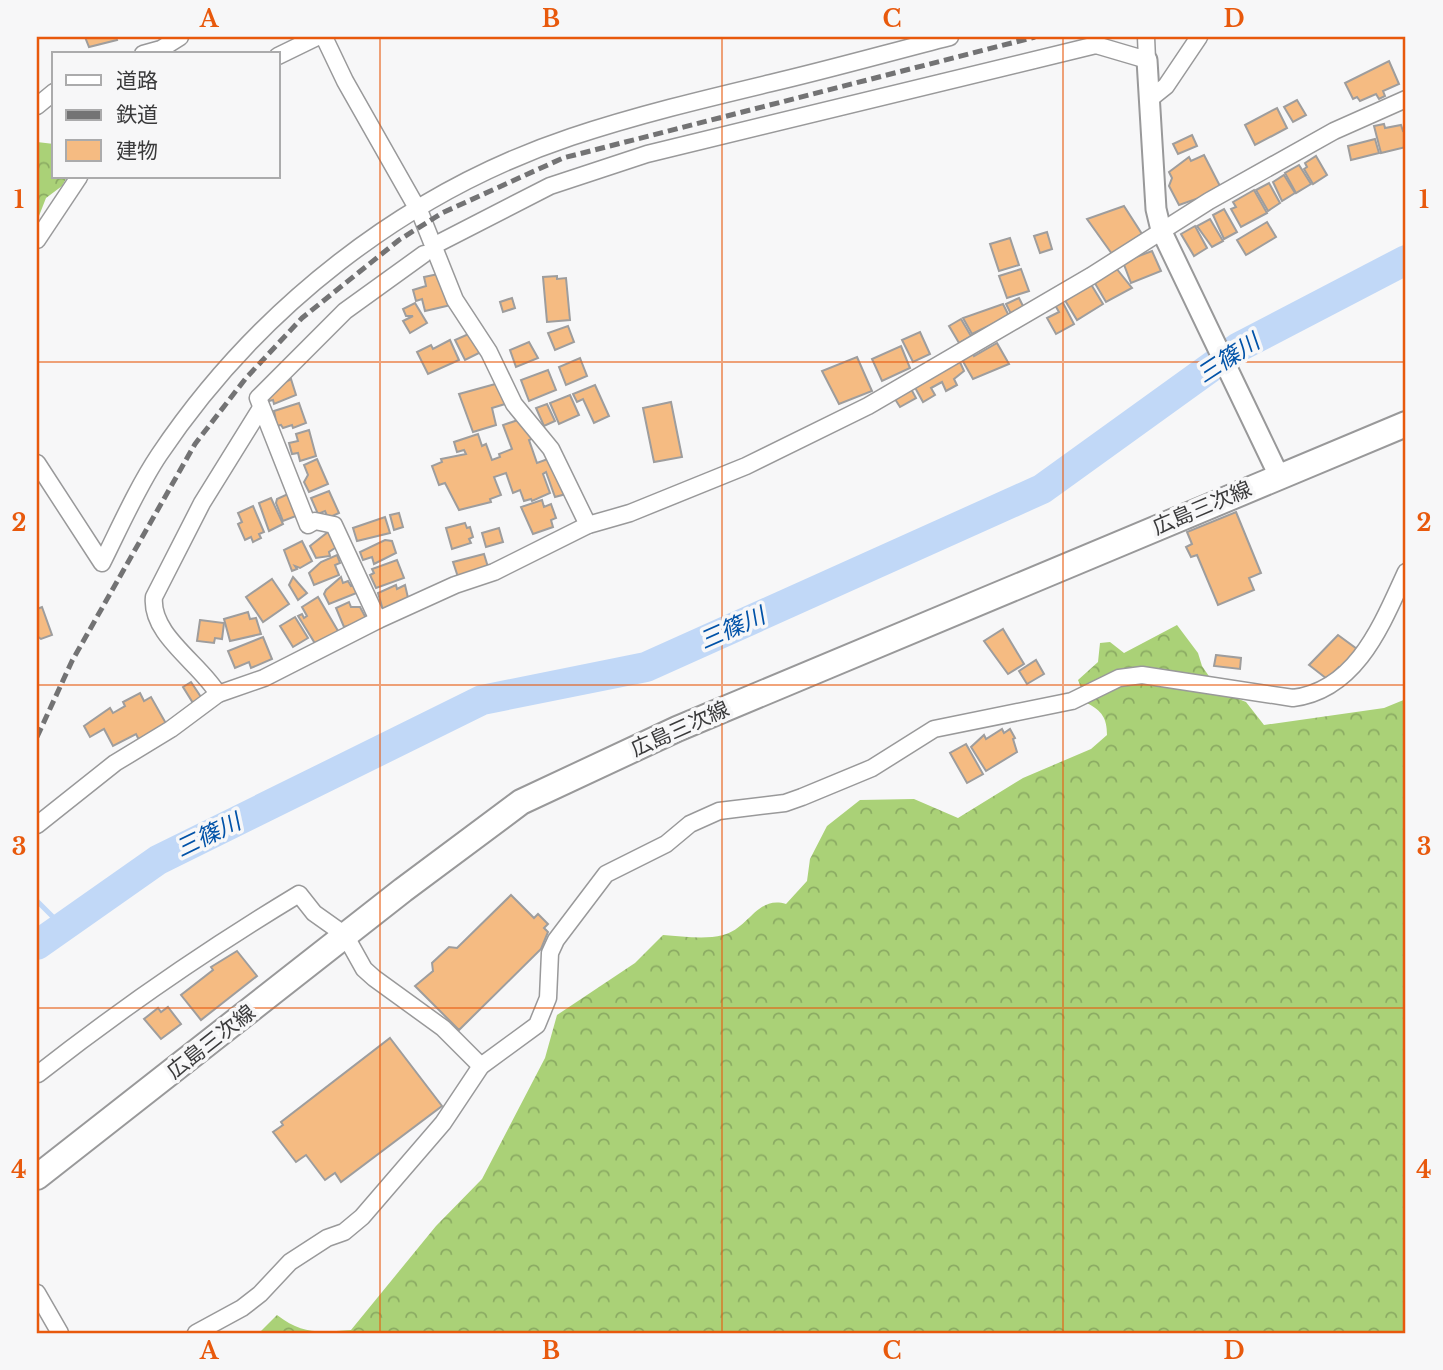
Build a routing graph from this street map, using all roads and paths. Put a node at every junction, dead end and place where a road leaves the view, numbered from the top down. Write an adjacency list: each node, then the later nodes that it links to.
1 (180, 37): 7 (street)
2 (317, 37): 8 (street)
3 (324, 37): 15 (street)
4 (950, 37): 15 (street)
5 (1146, 37): 9 (street)
6 (1199, 37): 11 (street)
7 (160, 43)
8 (280, 55)
9 (1147, 60): 11 (street); 18 (street)
10 (52, 94): 13 (street)
11 (1151, 99): 16 (street)
12 (1406, 99): 16 (street)
13 (37, 106)
14 (78, 178): 17 (street)
15 (416, 208): 18 (street); 21 (street)
16 (1161, 230): 22 (street); 23 (street)
17 (37, 240)
18 (429, 250): 19 (street); 23 (street)
19 (261, 408): 25 (street); 26 (street)
20 (1406, 425): 22 (main road, 広島三次線)
21 (37, 463)
22 (1279, 476): 28 (main road, 広島三次線)
23 (589, 525): 25 (street)
24 (1406, 572): 29 (street)
25 (377, 620): 26 (street)
26 (218, 694): 27 (street)
27 (37, 825)
28 (345, 935): 29 (street); 30 (street); 31 (main road, 広島三次線)
29 (481, 1066): 34 (street)
30 (37, 1074)
31 (37, 1177)
32 (37, 1293): 33 (street)
33 (60, 1333)
34 (196, 1333)

